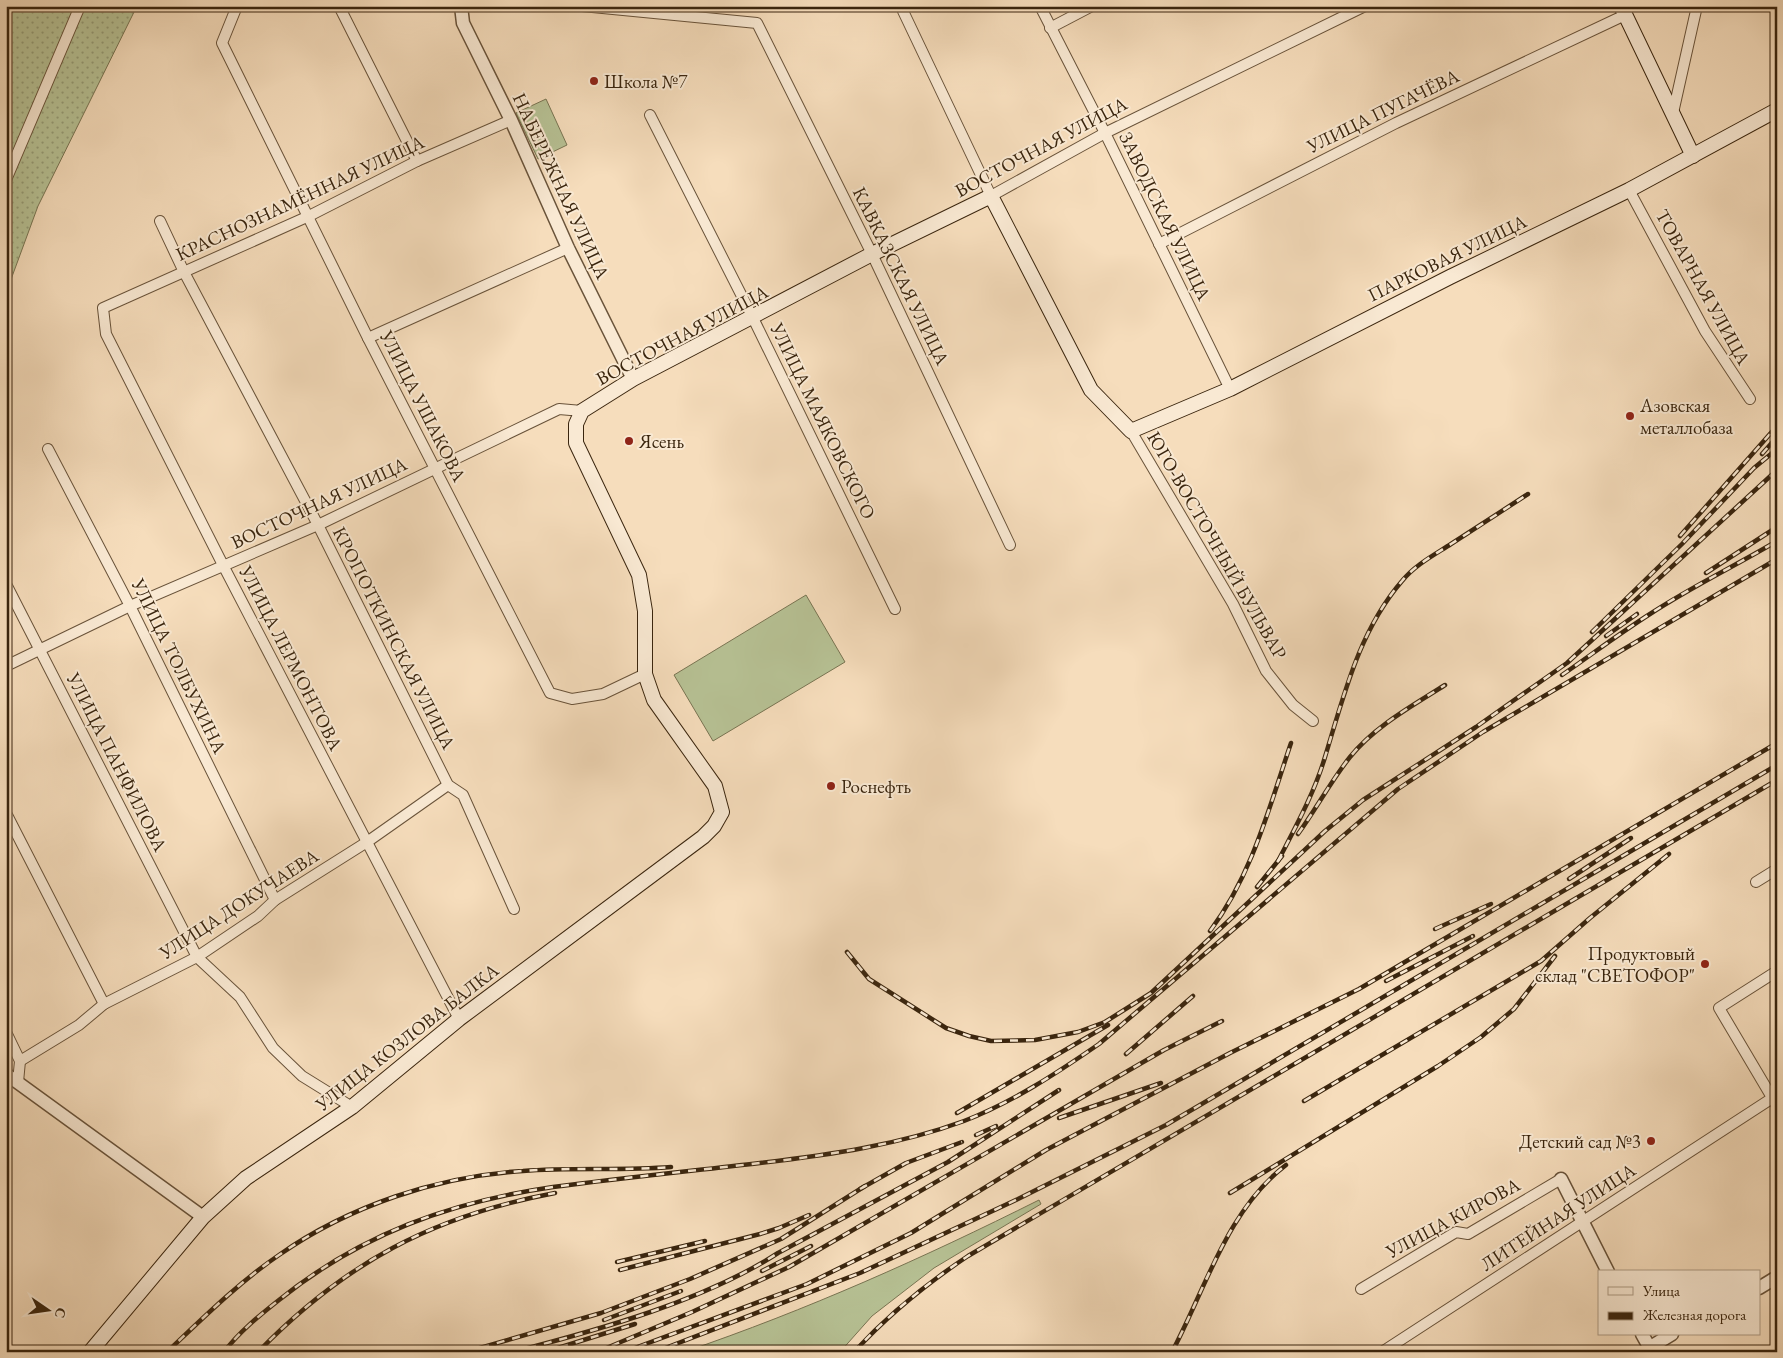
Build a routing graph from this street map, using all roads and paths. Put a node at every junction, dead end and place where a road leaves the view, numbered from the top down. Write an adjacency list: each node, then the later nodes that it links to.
1 (80, 6): 20 (street)
2 (238, 6): 23 (street, УЛИЦА УШАКОВА)
3 (340, 6): 19 (street)
4 (461, 6): 16 (street, НАБЕРЕЖНАЯ УЛИЦА)
5 (582, 6): 27 (street, КАВКАЗСКАЯ УЛИЦА)
6 (1040, 6): 12 (street, ЗАВОДСКАЯ УЛИЦА)
7 (1092, 6): 12 (street)
8 (1365, 6): 17 (street, ВОСТОЧНАЯ УЛИЦА)
9 (1697, 6): 14 (street)
10 (904, 11): 22 (street, ЮГО-ВОСТОЧНЫЙ БУЛЬВАР)
11 (1623, 11): 14 (main road); 25 (street, УЛИЦА ПУГАЧЁВА)
12 (1050, 28): 17 (street, ЗАВОДСКАЯ УЛИЦА)
13 (1777, 110): 18 (main road, ПАРКОВАЯ УЛИЦА)
14 (1673, 113): 18 (main road)
15 (650, 115): 30 (street, УЛИЦА МАЯКОВСКОГО)
16 (511, 120): 19 (street, КРАСНОЗНАМЁННАЯ УЛИЦА); 26 (street, НАБЕРЕЖНАЯ УЛИЦА)
17 (1105, 133): 22 (street, ВОСТОЧНАЯ УЛИЦА); 25 (street, ЗАВОДСКАЯ УЛИЦА)
18 (1694, 156): 21 (main road, ПАРКОВАЯ УЛИЦА)
19 (417, 161): 23 (street, КРАСНОЗНАМЁННАЯ УЛИЦА)
20 (6, 180)
21 (1629, 190): 33 (main road, ПАРКОВАЯ УЛИЦА); 34 (street, ТОВАРНАЯ УЛИЦА)
22 (991, 196): 27 (main road, ВОСТОЧНАЯ УЛИЦА); 36 (main road, ЮГО-ВОСТОЧНЫЙ БУЛЬВАР)
23 (309, 216): 28 (street, КРАСНОЗНАМЁННАЯ УЛИЦА); 31 (street, УЛИЦА УШАКОВА)
24 (160, 221): 28 (street, КРОПОТКИНСКАЯ УЛИЦА)
25 (1159, 244): 33 (street, ЗАВОДСКАЯ УЛИЦА)
26 (568, 248): 31 (street); 32 (street, НАБЕРЕЖНАЯ УЛИЦА)
27 (872, 254): 30 (main road, ВОСТОЧНАЯ УЛИЦА); 40 (street, КАВКАЗСКАЯ УЛИЦА)
28 (184, 272): 29 (street, КРАСНОЗНАМЁННАЯ УЛИЦА); 39 (street, КРОПОТКИНСКАЯ УЛИЦА)
29 (103, 308): 41 (street, УЛИЦА ЛЕРМОНТОВА)
30 (753, 318): 32 (main road, ВОСТОЧНАЯ УЛИЦА); 44 (street, УЛИЦА МАЯКОВСКОГО)
31 (368, 338): 38 (street, УЛИЦА УШАКОВА)
32 (633, 380): 35 (main road, ВОСТОЧНАЯ УЛИЦА)
33 (1230, 389): 36 (main road, ПАРКОВАЯ УЛИЦА)
34 (1750, 399)
35 (582, 411): 38 (street, ВОСТОЧНАЯ УЛИЦА); 47 (main road)
36 (1130, 431): 48 (street, ЮГО-ВОСТОЧНЫЙ БУЛЬВАР)
37 (48, 448): 43 (street, УЛИЦА ТОЛБУХИНА)
38 (436, 470): 39 (street, ВОСТОЧНАЯ УЛИЦА); 47 (street, УЛИЦА УШАКОВА)
39 (318, 525): 41 (street, ВОСТОЧНАЯ УЛИЦА); 49 (street, КРОПОТКИНСКАЯ УЛИЦА)
40 (1010, 545)
41 (224, 567): 43 (street, ВОСТОЧНАЯ УЛИЦА); 51 (street, УЛИЦА ЛЕРМОНТОВА)
42 (6, 584): 45 (street, УЛИЦА ПАНФИЛОВА)
43 (130, 606): 45 (street, ВОСТОЧНАЯ УЛИЦА); 54 (street, УЛИЦА ТОЛБУХИНА)
44 (894, 609)
45 (40, 650): 46 (street, ВОСТОЧНАЯ УЛИЦА); 56 (street, УЛИЦА ПАНФИЛОВА)
46 (6, 666)
47 (645, 674): 59 (main road, УЛИЦА КОЗЛОВА БАЛКА)
48 (1313, 720)
49 (448, 785): 51 (street, УЛИЦА ДОКУЧАЕВА); 55 (street, КРОПОТКИНСКАЯ УЛИЦА)
50 (6, 813): 58 (street)
51 (367, 842): 54 (street, УЛИЦА ДОКУЧАЕВА); 59 (street, УЛИЦА ЛЕРМОНТОВА)
52 (1777, 869): 53 (street)
53 (1756, 882)
54 (275, 900): 56 (street, УЛИЦА ДОКУЧАЕВА)
55 (514, 909)
56 (197, 957): 58 (street, УЛИЦА ДОКУЧАЕВА); 65 (street, УЛИЦА ПАНФИЛОВА)
57 (1777, 971): 64 (street)
58 (104, 1004): 61 (street, УЛИЦА ДОКУЧАЕВА)
59 (459, 1020): 65 (main road, УЛИЦА КОЗЛОВА БАЛКА)
60 (6, 1032): 61 (street)
61 (20, 1061): 63 (street)
62 (6, 1074): 63 (street)
63 (18, 1082): 67 (street)
64 (1775, 1100): 68 (street, ЛИТЕЙНАЯ УЛИЦА)
65 (352, 1108): 67 (main road, УЛИЦА КОЗЛОВА БАЛКА)
66 (1561, 1179): 68 (street); 72 (street, УЛИЦА КИРОВА)
67 (203, 1217): 76 (main road, УЛИЦА КОЗЛОВА БАЛКА)
68 (1582, 1221): 69 (street); 77 (street, ЛИТЕЙНАЯ УЛИЦА)
69 (1607, 1270)
70 (1777, 1277): 71 (street)
71 (1760, 1287)
72 (1361, 1289)
73 (1643, 1336): 75 (street)
74 (1669, 1336): 75 (street)
75 (1648, 1350)
76 (90, 1352)
77 (1382, 1352)

